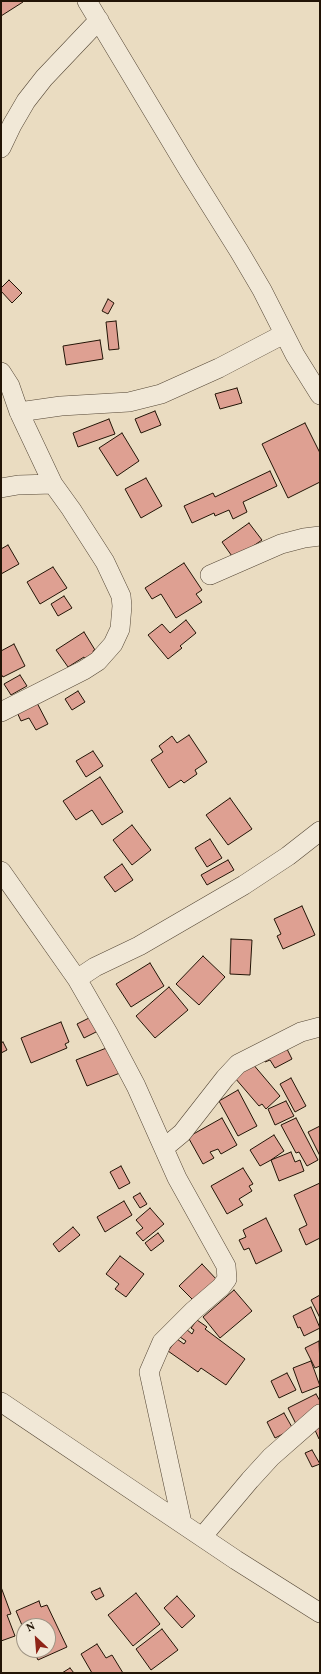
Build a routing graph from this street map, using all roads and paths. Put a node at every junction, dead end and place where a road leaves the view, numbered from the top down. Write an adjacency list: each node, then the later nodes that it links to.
1 (87, 1): 2 (street)
2 (99, 20): 3 (street); 4 (street)
3 (1, 148)
4 (284, 334): 6 (street); 7 (street)
5 (1, 372): 7 (street)
6 (320, 395)
7 (18, 412): 8 (street)
8 (53, 484): 9 (street); 12 (street)
9 (1, 488)
10 (320, 536): 11 (street)
11 (210, 575)
12 (1, 712)
13 (320, 831): 15 (street)
14 (1, 872): 15 (street)
15 (77, 979): 17 (street)
16 (320, 1027): 17 (street)
17 (164, 1148): 20 (street)
18 (1, 1402): 20 (street)
19 (320, 1414): 21 (street)
20 (182, 1523): 21 (street)
21 (202, 1537): 22 (street)
22 (320, 1614)

